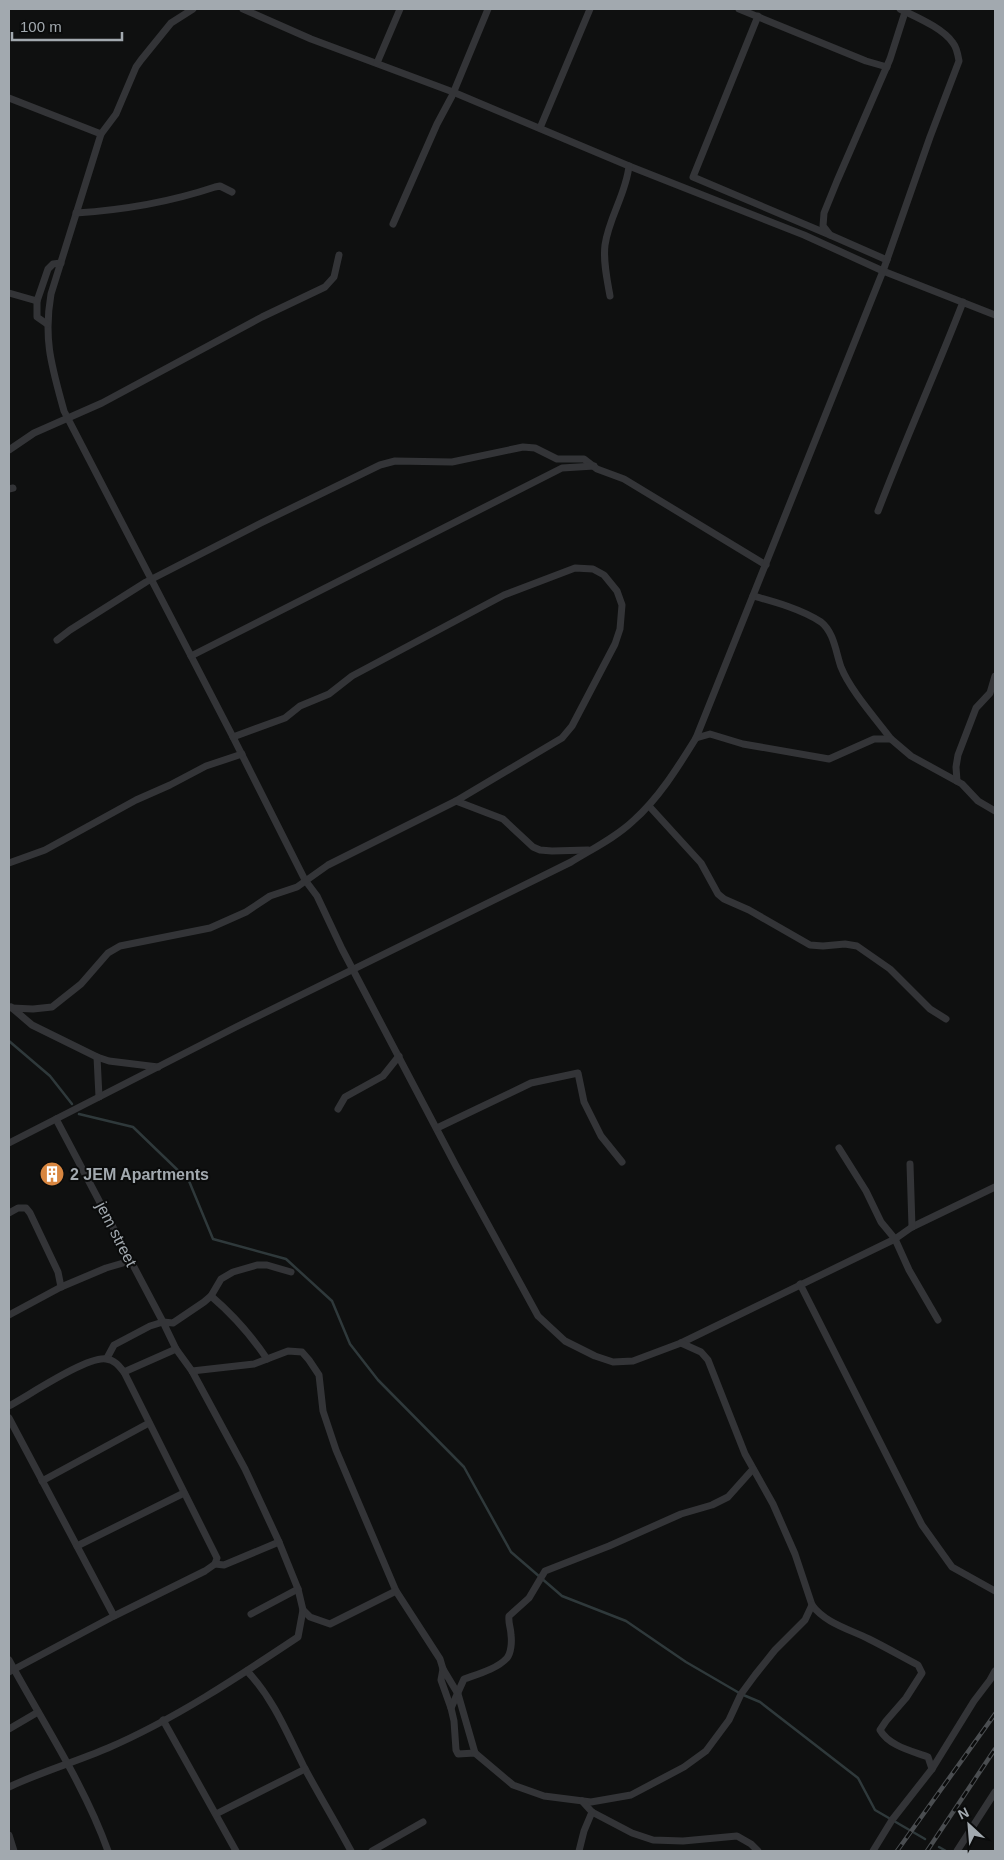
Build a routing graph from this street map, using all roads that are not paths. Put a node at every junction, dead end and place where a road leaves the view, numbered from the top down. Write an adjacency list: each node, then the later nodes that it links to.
1 (193, 9): 14 (street)
2 (242, 9): 9 (street)
3 (400, 9): 9 (street)
4 (488, 9): 11 (street)
5 (590, 9): 13 (street)
6 (739, 9): 8 (street)
7 (904, 10): 10 (street); 21 (street)
8 (758, 16): 10 (street); 19 (street)
9 (377, 63): 11 (street)
10 (886, 68): 19 (street)
11 (453, 92): 13 (street); 18 (street)
12 (9, 98): 14 (street)
13 (540, 128): 15 (street)
14 (101, 134): 17 (street)
15 (628, 166): 23 (street); 25 (street)
16 (232, 192): 17 (street)
17 (76, 213): 22 (street)
18 (393, 224)
19 (830, 235): 21 (street)
20 (339, 255): 30 (street)
21 (886, 260): 23 (street)
22 (61, 262): 26 (street); 29 (street)
23 (883, 271): 27 (street); 34 (street)
24 (9, 293): 26 (street)
25 (610, 296)
26 (37, 302): 29 (street)
27 (963, 302): 28 (street); 33 (street)
28 (995, 315)
29 (47, 324): 30 (street)
30 (68, 418): 31 (street); 35 (street)
31 (9, 450)
32 (594, 466): 34 (street); 35 (street); 38 (street)
33 (878, 511)
34 (766, 566): 36 (street)
35 (152, 580): 37 (street); 38 (street)
36 (753, 596): 41 (street); 42 (street)
37 (57, 640)
38 (192, 656): 40 (street)
39 (994, 681): 44 (street)
40 (233, 737): 43 (street); 45 (street)
41 (696, 738): 42 (street); 46 (street)
42 (891, 739): 44 (street)
43 (242, 754): 49 (street); 50 (street)
44 (957, 781): 47 (street)
45 (456, 801): 48 (street); 50 (street)
46 (648, 806): 48 (street); 53 (street)
47 (995, 811)
48 (591, 850): 51 (street)
49 (9, 863)
50 (305, 880): 51 (street); 52 (street)
51 (354, 970): 54 (street); 56 (street)
52 (10, 1007): 55 (street)
53 (946, 1019)
54 (398, 1056): 58 (street); 60 (street)
55 (97, 1057): 56 (street); 57 (street)
56 (160, 1067): 57 (street)
57 (99, 1097): 59 (street)
58 (338, 1109)
59 (56, 1120): 61 (street); 69 (street, jem street)
60 (437, 1128): 63 (street); 77 (street)
61 (9, 1143)
62 (839, 1148): 68 (street)
63 (622, 1162)
64 (910, 1164): 67 (street)
65 (995, 1187): 67 (street)
66 (9, 1212): 72 (street)
67 (912, 1227): 68 (street)
68 (895, 1239): 71 (street); 75 (street)
69 (130, 1261): 72 (street); 76 (street, jem street)
70 (291, 1272): 73 (street)
71 (800, 1284): 77 (street); 94 (street)
72 (61, 1287): 74 (street)
73 (211, 1296): 76 (street); 80 (street)
74 (9, 1315)
75 (938, 1320)
76 (163, 1322): 78 (street, jem street); 79 (street)
77 (681, 1343): 86 (street)
78 (176, 1349): 81 (street, jem street); 82 (street)
79 (107, 1358): 82 (street); 83 (street)
80 (267, 1359): 81 (street); 93 (street)
81 (192, 1371): 89 (street, jem street)
82 (124, 1372): 85 (street)
83 (9, 1406)
84 (9, 1418): 87 (street)
85 (149, 1423): 87 (street); 88 (street)
86 (752, 1469): 95 (street); 104 (street)
87 (42, 1481): 90 (street)
88 (184, 1493): 90 (street); 91 (street)
89 (279, 1542): 91 (street); 92 (street, jem street)
90 (77, 1546): 98 (street)
91 (215, 1564): 98 (street)
92 (298, 1589): 96 (street, jem street); 97 (street)
93 (396, 1591): 96 (street); 100 (street)
94 (995, 1591)
95 (812, 1605): 112 (street); 115 (street)
96 (303, 1610): 102 (street)
97 (251, 1614)
98 (114, 1616): 101 (street)
99 (9, 1660): 101 (street)
100 (443, 1669): 104 (street); 105 (street)
101 (11, 1671): 106 (street)
102 (247, 1671): 107 (street); 111 (street)
103 (995, 1671): 112 (street)
104 (458, 1694): 105 (street); 109 (street)
105 (451, 1708): 109 (street)
106 (38, 1712): 108 (street); 110 (street)
107 (163, 1720): 110 (street); 117 (street)
108 (9, 1729)
109 (476, 1753): 115 (street)
110 (66, 1763): 113 (street); 121 (street)
111 (305, 1769): 117 (street); 123 (street)
112 (932, 1770): 127 (street)
113 (9, 1787)
114 (995, 1792): 128 (street)
115 (582, 1801): 116 (street)
116 (592, 1812): 125 (street); 126 (street)
117 (216, 1814): 122 (street)
118 (423, 1822): 124 (street)
119 (9, 1835): 120 (street)
120 (14, 1851)
121 (108, 1851)
122 (236, 1851)
123 (352, 1851)
124 (372, 1851)
125 (579, 1851)
126 (758, 1851)
127 (873, 1851)
128 (957, 1851)

